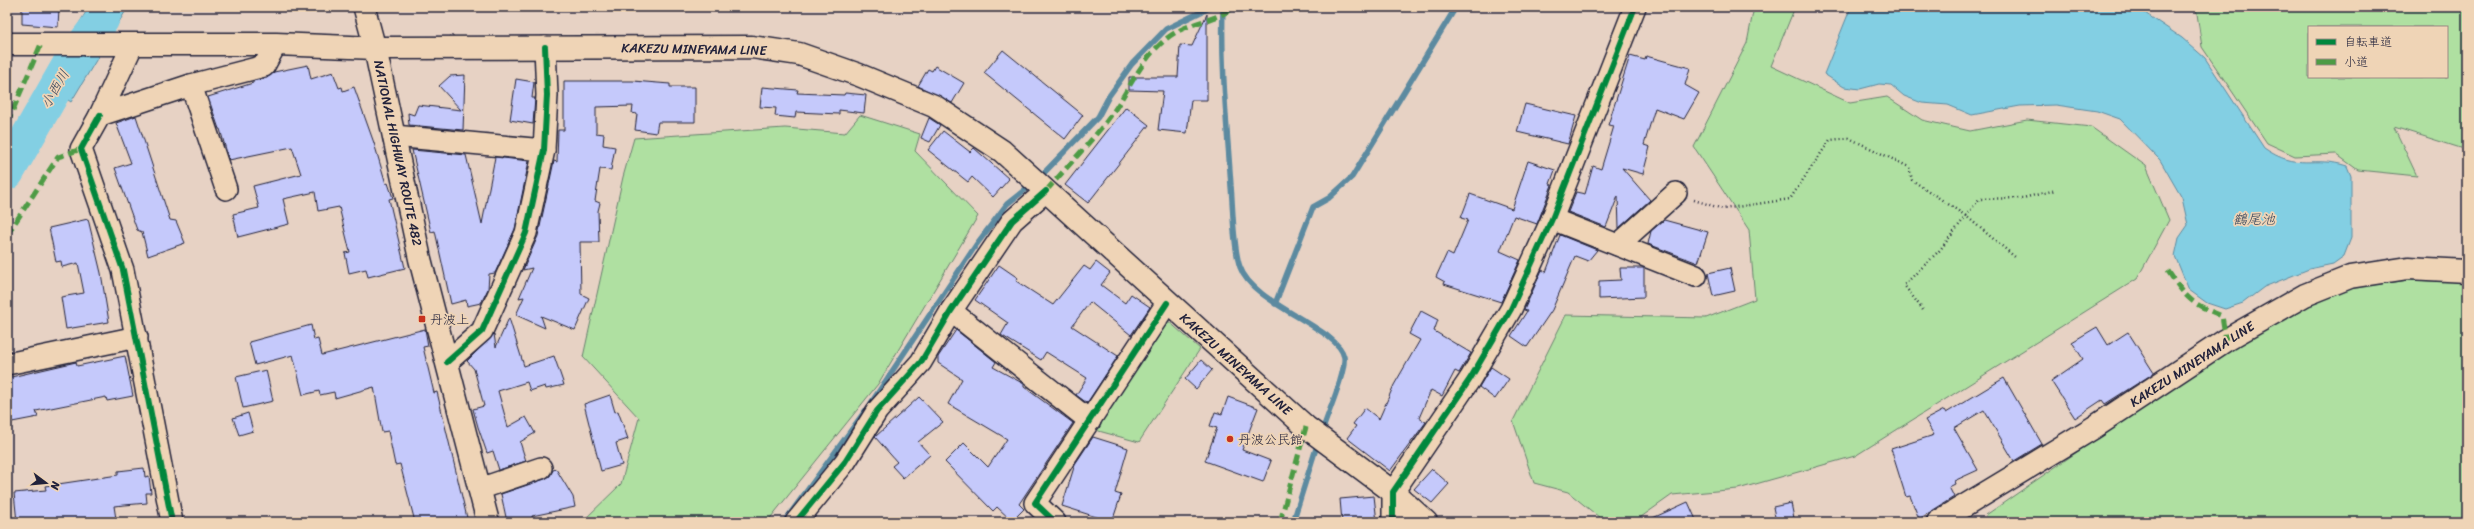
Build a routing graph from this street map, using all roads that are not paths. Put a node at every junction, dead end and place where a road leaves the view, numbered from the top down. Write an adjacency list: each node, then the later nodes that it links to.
1 (364, 7): 7 (street)
2 (1634, 7): 15 (street)
3 (7, 44): 5 (main road, NATIONAL HIGHWAY ROUTE 482)
4 (276, 44): 5 (main road, NATIONAL HIGHWAY ROUTE 482); 7 (main road, NATIONAL HIGHWAY ROUTE 482); 8 (street)
5 (125, 46): 9 (street)
6 (545, 47): 7 (main road, KAKEZU MINEYAMA LINE); 11 (street); 12 (main road, KAKEZU MINEYAMA LINE)
7 (375, 48): 10 (main road, NATIONAL HIGHWAY ROUTE 482)
8 (191, 85): 9 (street); 13 (street)
9 (100, 115): 21 (street)
10 (394, 136): 11 (street); 22 (main road, NATIONAL HIGHWAY ROUTE 482)
11 (544, 150): 22 (street)
12 (1039, 185): 19 (main road, KAKEZU MINEYAMA LINE); 20 (street)
13 (226, 189)
14 (1676, 193): 16 (street)
15 (1552, 219): 16 (street); 27 (street)
16 (1618, 245): 18 (street)
17 (2467, 271): 34 (main road, KAKEZU MINEYAMA LINE)
18 (1696, 276)
19 (1167, 302): 24 (street); 27 (main road, KAKEZU MINEYAMA LINE)
20 (951, 311): 24 (street); 30 (street)
21 (137, 337): 23 (street); 28 (street)
22 (447, 362): 26 (main road, NATIONAL HIGHWAY ROUTE 482)
23 (7, 364)
24 (1090, 422): 31 (street)
25 (541, 468): 26 (street)
26 (479, 489): 29 (main road, NATIONAL HIGHWAY ROUTE 482)
27 (1393, 492): 32 (street); 33 (main road, KAKEZU MINEYAMA LINE)
28 (172, 522)
29 (488, 522)
30 (796, 522)
31 (1055, 522)
32 (1393, 522)
33 (1426, 522)
34 (1938, 522)

